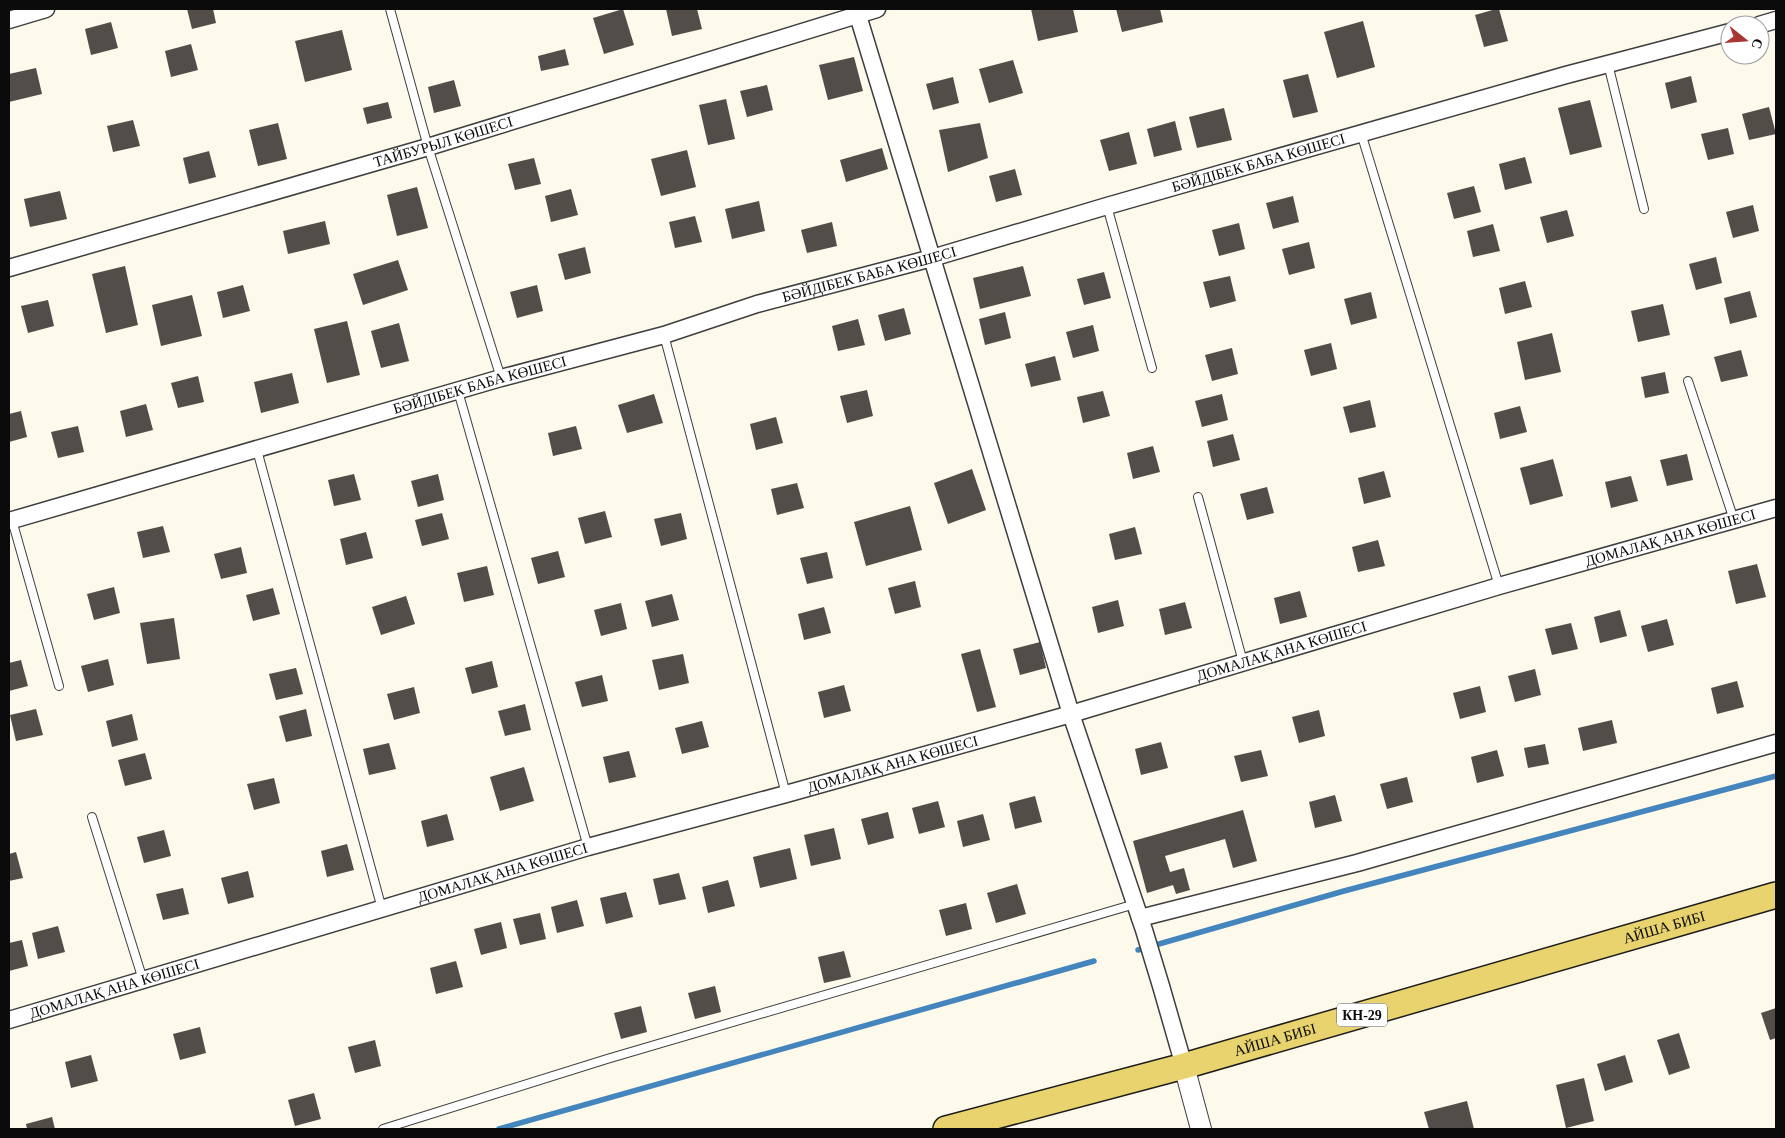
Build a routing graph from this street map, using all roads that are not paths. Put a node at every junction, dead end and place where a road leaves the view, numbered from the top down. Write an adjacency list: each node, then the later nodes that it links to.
1 (46, 9): 5 (street)
2 (390, 9): 9 (lane)
3 (876, 9): 4 (street, ТАЙБУРЫЛ КӨШЕСІ)
4 (857, 11): 9 (street, ТАЙБУРЫЛ КӨШЕСІ); 12 (street)
5 (9, 20)
6 (1720, 35): 7 (street, БӘЙДІБЕК БАБА КӨШЕСІ)
7 (1608, 64): 8 (street, БӘЙДІБЕК БАБА КӨШЕСІ); 11 (lane)
8 (1361, 133): 10 (street, БӘЙДІБЕК БАБА КӨШЕСІ); 24 (lane)
9 (428, 147): 13 (street, ТАЙБУРЫЛ КӨШЕСІ); 16 (lane)
10 (1107, 206): 12 (street, БӘЙДІБЕК БАБА КӨШЕСІ); 15 (lane)
11 (1644, 209)
12 (932, 258): 14 (street, БӘЙДІБЕК БАБА КӨШЕСІ); 27 (street)
13 (9, 268)
14 (664, 335): 16 (street, БӘЙДІБЕК БАБА КӨШЕСІ); 29 (lane)
15 (1152, 368)
16 (501, 378): 18 (street, БӘЙДІБЕК БАБА КӨШЕСІ)
17 (1688, 381): 22 (lane)
18 (458, 391): 19 (street, БӘЙДІБЕК БАБА КӨШЕСІ); 31 (lane)
19 (257, 450): 23 (street, БӘЙДІБЕК БАБА КӨШЕСІ); 33 (lane)
20 (1198, 497): 25 (lane)
21 (1776, 508): 22 (street, ДОМАЛАҚ АНА КӨШЕСІ)
22 (1734, 520): 24 (street, ДОМАЛАҚ АНА КӨШЕСІ)
23 (10, 521): 26 (lane)
24 (1499, 586): 25 (street, ДОМАЛАҚ АНА КӨШЕСІ)
25 (1243, 662): 27 (street, ДОМАЛАҚ АНА КӨШЕСІ)
26 (59, 686)
27 (1071, 714): 29 (street, ДОМАЛАҚ АНА КӨШЕСІ); 34 (street)
28 (1776, 743): 34 (street)
29 (786, 794): 31 (street, ДОМАЛАҚ АНА КӨШЕСІ)
30 (92, 816): 35 (lane)
31 (588, 847): 33 (street, ДОМАЛАҚ АНА КӨШЕСІ)
32 (1776, 895): 37 (main road, АЙША БИБІ / КН-29)
33 (382, 910): 35 (street, ДОМАЛАҚ АНА КӨШЕСІ)
34 (1139, 918): 37 (street); 38 (lane)
35 (144, 980): 36 (street, ДОМАЛАҚ АНА КӨШЕСІ)
36 (9, 1020)
37 (1184, 1066): 39 (main road, АЙША БИБІ / КН-29); 40 (street)
38 (383, 1129)
39 (946, 1129)
40 (1202, 1129)

